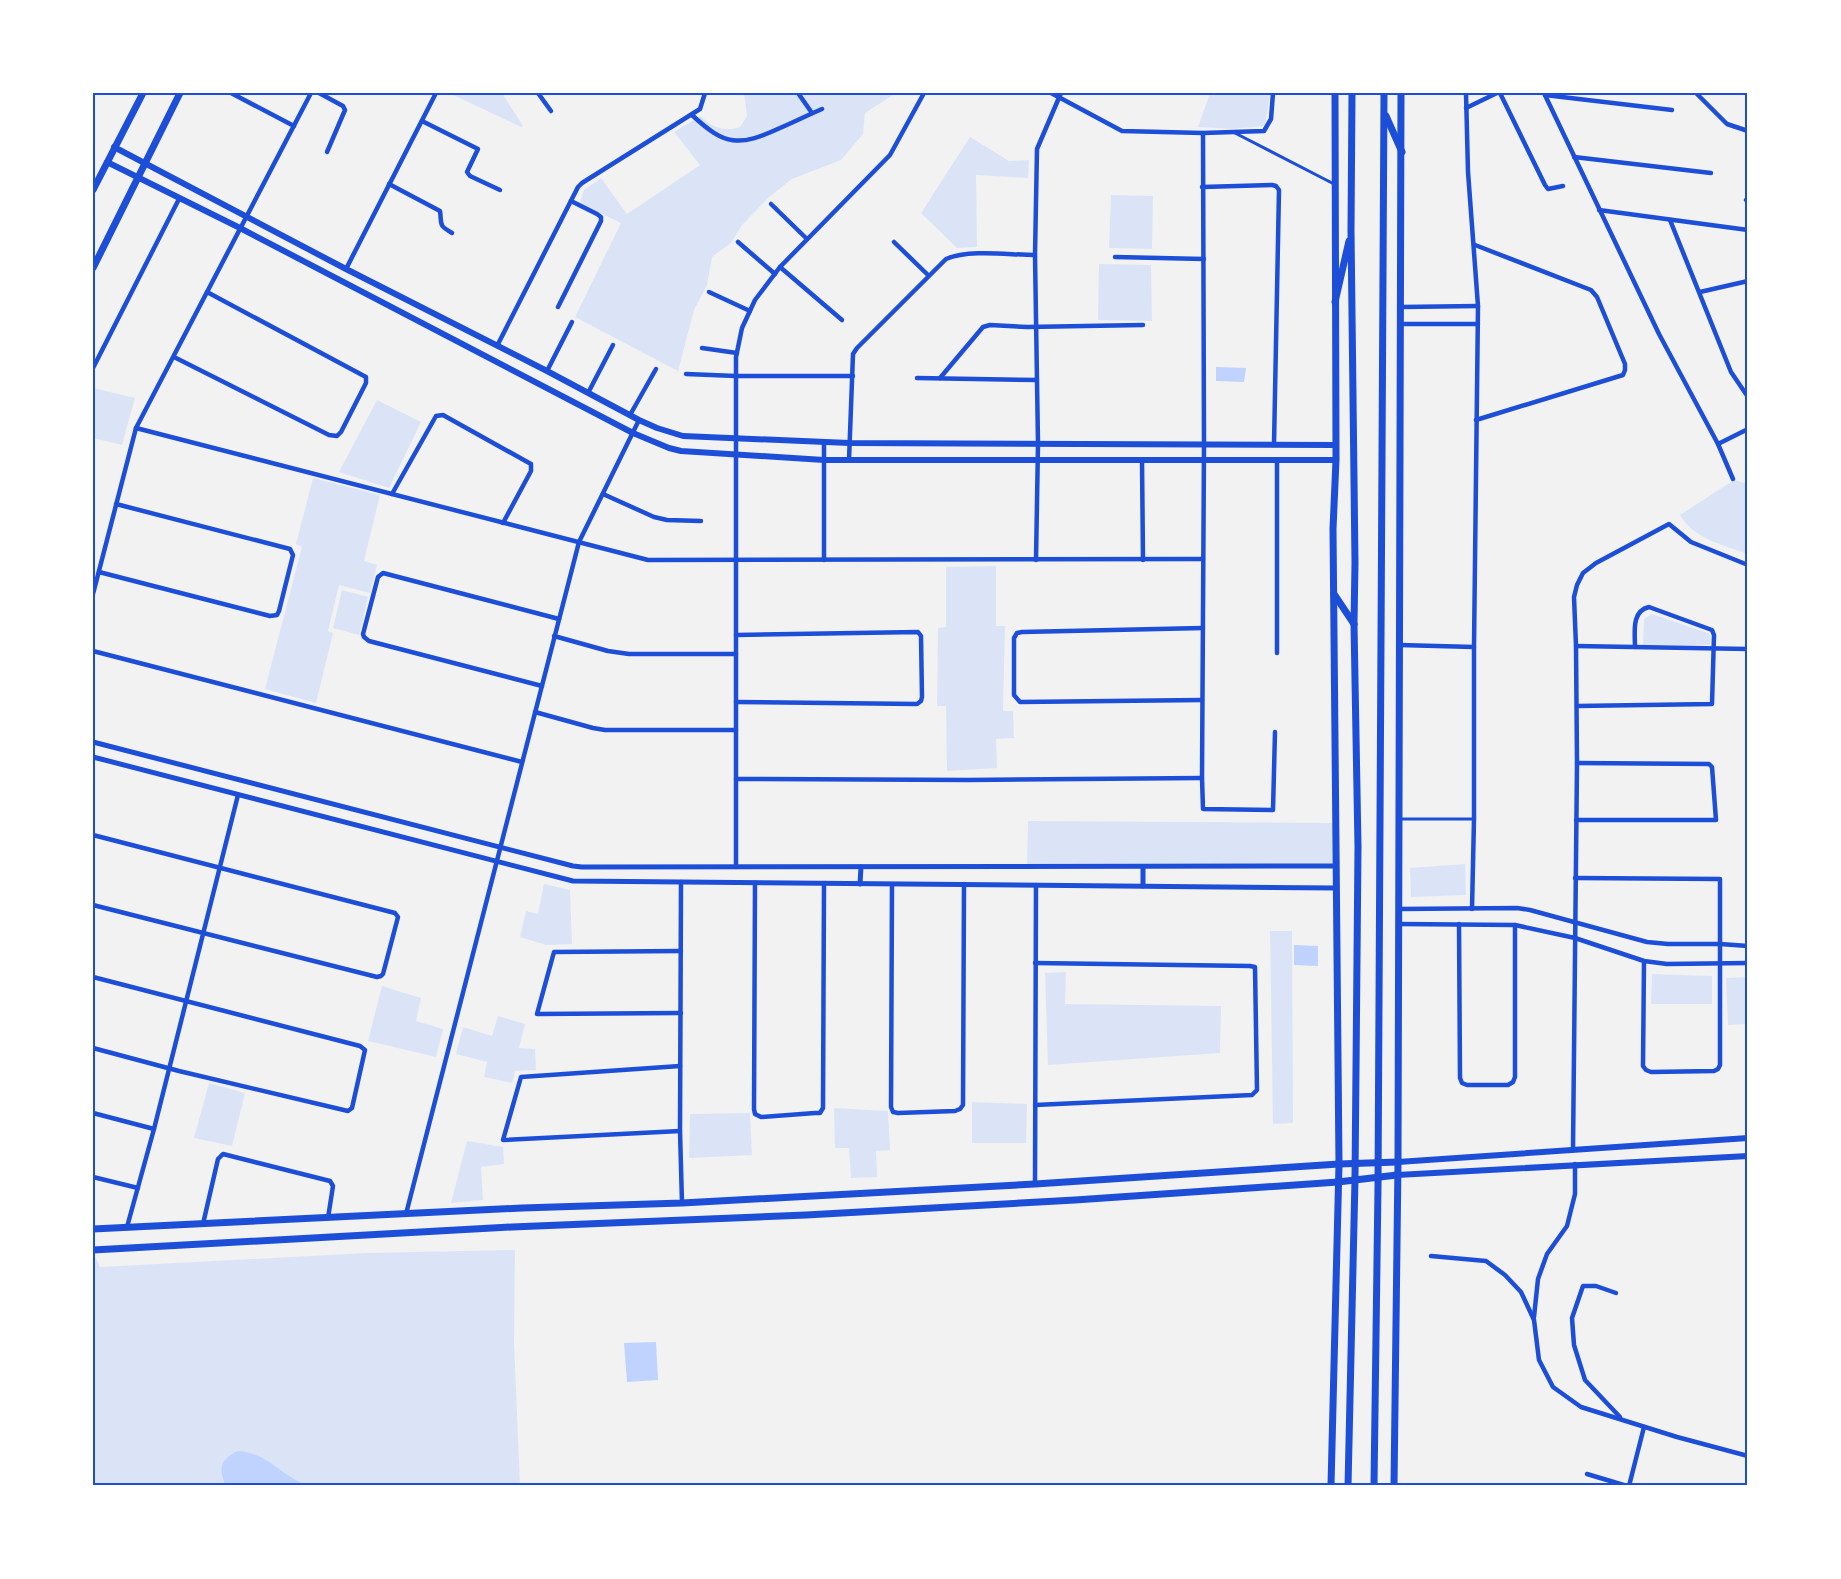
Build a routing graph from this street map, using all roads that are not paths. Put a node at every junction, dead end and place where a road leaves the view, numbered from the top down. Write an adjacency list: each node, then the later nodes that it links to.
1 (143, 93): 34 (main road)
2 (180, 93): 39 (main road)
3 (231, 93): 30 (street)
4 (311, 93): 30 (street)
5 (319, 93): 35 (street)
6 (436, 93): 29 (street)
7 (538, 93): 25 (street)
8 (705, 93): 28 (street)
9 (798, 93): 26 (street)
10 (924, 93): 59 (street)
11 (1051, 93): 21 (street)
12 (1273, 93): 32 (street)
13 (1335, 93): 44 (main road)
14 (1352, 93): 56 (main road)
15 (1384, 93): 27 (main road)
16 (1401, 93): 36 (main road)
17 (1467, 93): 22 (street)
18 (1499, 93): 22 (street); 45 (street)
19 (1696, 93): 31 (street)
20 (1544, 94): 24 (street); 37 (street)
21 (1060, 95): 33 (street); 63 (street)
22 (1466, 108): 62 (street)
23 (822, 109): 26 (street)
24 (1672, 110)
25 (550, 111)
26 (812, 113): 28 (street)
27 (1384, 113): 36 (main road); 220 (main road)
28 (692, 115): 50 (street)
29 (422, 121): 43 (street); 48 (street)
30 (294, 126): 53 (street)
31 (1748, 131)
32 (1234, 132): 33 (street); 44 (street)
33 (1203, 133): 46 (street)
34 (114, 147): 38 (main road); 39 (main road)
35 (327, 152)
36 (1402, 152): 78 (main road)
37 (1574, 158): 40 (street); 52 (street)
38 (107, 162): 41 (main road); 42 (main road)
39 (145, 163): 41 (main road); 53 (main road)
40 (1711, 173)
41 (138, 177): 49 (main road); 67 (main road)
42 (95, 181): 47 (main road)
43 (389, 184): 58 (street); 68 (street)
44 (1335, 185): 75 (main road)
45 (1563, 186)
46 (1202, 187): 65 (street); 114 (street)
47 (93, 190)
48 (500, 190)
49 (179, 199): 55 (main road); 91 (street)
50 (571, 201): 77 (street); 87 (street)
51 (771, 204): 59 (street)
52 (1599, 210): 54 (street); 112 (street)
53 (246, 217): 55 (street); 68 (main road)
54 (1670, 220): 57 (street); 74 (street)
55 (240, 228): 72 (street); 107 (main road)
56 (1351, 230): 75 (main road); 141 (main road)
57 (1748, 230)
58 (452, 233)
59 (807, 239): 66 (street)
60 (738, 242): 69 (street)
61 (894, 242): 70 (street)
62 (1475, 244): 76 (street); 104 (street)
63 (1035, 255): 70 (street); 85 (street)
64 (1114, 257): 65 (street)
65 (1204, 259): 113 (street)
66 (780, 267): 69 (street); 80 (street)
67 (93, 268)
68 (346, 269): 87 (main road)
69 (775, 274): 79 (street)
70 (928, 275): 96 (street)
71 (1748, 281): 74 (street)
72 (207, 292): 90 (street); 90 (street)
73 (709, 292): 79 (street)
74 (1700, 292): 101 (street)
75 (1335, 302): 115 (main road)
76 (1478, 306): 78 (street); 83 (street)
77 (558, 307)
78 (1401, 307): 82 (main road)
79 (750, 311): 89 (street)
80 (842, 320)
81 (572, 322): 93 (street)
82 (1401, 324): 83 (street); 145 (main road)
83 (1478, 324): 104 (street)
84 (1143, 325): 85 (street)
85 (1036, 327): 98 (street); 99 (street)
86 (613, 345): 100 (street)
87 (497, 346): 93 (main road)
88 (702, 348): 89 (street)
89 (737, 353): 95 (street)
90 (174, 357): 105 (street)
91 (93, 368)
92 (656, 369): 102 (street)
93 (547, 371): 100 (main road)
94 (686, 374): 95 (street)
95 (736, 376): 96 (street); 108 (street)
96 (853, 376): 110 (street)
97 (917, 378): 98 (street)
98 (940, 378): 99 (street)
99 (1037, 380): 111 (street)
100 (588, 393): 102 (main road)
101 (1748, 397)
102 (630, 415): 103 (main road)
103 (639, 420): 107 (street); 108 (main road)
104 (1476, 420): 147 (street)
105 (136, 428): 125 (street); 127 (street)
106 (1748, 429): 112 (street)
107 (633, 433): 116 (main road); 126 (street)
108 (737, 440): 109 (main road); 116 (street)
109 (824, 442): 110 (main road); 117 (street)
110 (849, 443): 111 (main road); 118 (street)
111 (1038, 444): 113 (main road); 119 (street)
112 (1718, 444): 124 (street)
113 (1204, 445): 114 (main road); 121 (street)
114 (1274, 445): 115 (main road)
115 (1335, 445): 123 (main road)
116 (737, 453): 117 (main road); 131 (street)
117 (824, 460): 118 (main road); 132 (street)
118 (849, 460): 119 (main road)
119 (1037, 460): 120 (main road); 133 (street)
120 (1142, 460): 121 (main road); 134 (street)
121 (1204, 460): 122 (main road); 135 (street)
122 (1277, 460): 123 (main road); 152 (street)
123 (1336, 460): 139 (main road)
124 (1733, 479)
125 (392, 494): 129 (street); 129 (street)
126 (603, 494): 128 (street); 130 (street)
127 (116, 504): 137 (street); 137 (street)
128 (701, 521)
129 (503, 523): 130 (street)
130 (579, 542): 131 (street); 140 (street)
131 (736, 560): 132 (street); 143 (street)
132 (824, 560): 133 (street)
133 (1036, 560): 134 (street)
134 (1143, 560): 135 (street)
135 (1203, 560): 142 (street)
136 (1748, 565): 146 (street)
137 (99, 572): 138 (street)
138 (93, 594)
139 (1334, 594): 141 (main road); 176 (main road)
140 (559, 619): 144 (street); 154 (street)
141 (1354, 624): 222 (main road)
142 (1203, 628): 155 (street); 155 (street)
143 (736, 635): 153 (street); 156 (street)
144 (555, 636): 153 (street); 154 (street)
145 (1399, 645): 147 (street); 170 (main road)
146 (1576, 646): 148 (street); 157 (street)
147 (1474, 647): 171 (street)
148 (1635, 647): 149 (street); 149 (street)
149 (1713, 648): 150 (street); 157 (street)
150 (1748, 649)
151 (93, 651): 163 (street)
152 (1277, 653)
153 (736, 654): 156 (street)
154 (542, 686): 158 (street)
155 (1202, 699): 167 (street)
156 (736, 702): 159 (street)
157 (1577, 706): 165 (street)
158 (535, 712): 159 (street); 163 (street)
159 (736, 730): 168 (street)
160 (1275, 732): 167 (street)
161 (93, 742): 164 (street)
162 (93, 757): 166 (street)
163 (522, 762): 174 (street)
164 (176, 763): 166 (street); 174 (street)
165 (1577, 763): 172 (street); 172 (street)
166 (172, 778): 169 (street)
167 (1202, 778): 168 (street)
168 (736, 779): 178 (street)
169 (238, 795): 175 (street); 177 (street)
170 (1398, 819): 171 (street); 192 (main road)
171 (1474, 819): 193 (street)
172 (1576, 820): 181 (street)
173 (93, 835): 177 (street)
174 (500, 847): 175 (street); 178 (street)
175 (496, 861): 182 (street); 233 (street)
176 (1336, 866): 180 (street); 190 (main road)
177 (219, 867): 198 (street); 198 (street)
178 (736, 867): 179 (street)
179 (861, 867): 180 (street); 185 (street)
180 (1143, 868): 189 (street)
181 (1575, 878): 194 (street); 200 (street)
182 (681, 882): 183 (street); 202 (street)
183 (755, 883): 184 (street); 184 (street)
184 (824, 883): 185 (street)
185 (860, 884): 186 (street)
186 (892, 884): 187 (street); 187 (street)
187 (964, 884): 188 (street)
188 (1036, 885): 189 (street); 204 (street)
189 (1143, 886): 190 (street)
190 (1336, 888): 223 (main road)
191 (93, 905): 198 (street)
192 (1399, 909): 193 (street); 195 (main road)
193 (1472, 909): 194 (street)
194 (1575, 922): 199 (street); 200 (street)
195 (1399, 924): 196 (street); 221 (main road)
196 (1459, 924): 197 (street); 197 (street)
197 (1515, 925): 199 (street)
198 (203, 933): 208 (street)
199 (1575, 938): 203 (street); 218 (street)
200 (1720, 944): 201 (street); 205 (street)
201 (1748, 946)
202 (681, 951): 209 (street); 209 (street)
203 (1644, 960): 205 (street); 205 (street)
204 (1035, 963): 213 (street); 213 (street)
205 (1721, 963): 206 (street)
206 (1748, 963)
207 (93, 977): 208 (street)
208 (185, 1001): 212 (street); 212 (street)
209 (681, 1013): 211 (street)
210 (93, 1048): 212 (street)
211 (680, 1066): 216 (street); 216 (street)
212 (168, 1068): 215 (street)
213 (1035, 1105): 230 (street)
214 (93, 1113): 215 (street)
215 (154, 1129): 231 (street)
216 (680, 1131): 232 (street)
217 (1748, 1138): 218 (main road)
218 (1573, 1150): 221 (main road)
219 (1748, 1155): 224 (main road)
220 (1378, 1162): 221 (main road); 222 (main road); 227 (main road)
221 (1398, 1162): 225 (main road)
222 (1354, 1163): 223 (main road); 228 (main road)
223 (1339, 1164): 229 (main road); 230 (main road)
224 (1575, 1164): 225 (main road); 241 (street)
225 (1397, 1175): 227 (main road); 249 (main road)
226 (93, 1177): 231 (street)
227 (1378, 1177): 228 (main road); 248 (main road)
228 (1354, 1179): 229 (main road); 247 (main road)
229 (1338, 1182): 238 (main road); 246 (main road)
230 (1035, 1184): 232 (main road)
231 (138, 1188): 236 (street)
232 (682, 1203): 233 (main road)
233 (406, 1214): 234 (main road)
234 (328, 1218): 235 (main road); 235 (street)
235 (203, 1224): 236 (main road)
236 (127, 1227): 237 (main road)
237 (93, 1229)
238 (93, 1250)
239 (1431, 1256): 241 (street)
240 (1616, 1293): 242 (street)
241 (1534, 1320): 242 (street)
242 (1622, 1419): 243 (street)
243 (1644, 1427): 244 (street); 250 (street)
244 (1748, 1456)
245 (1587, 1474): 250 (street)
246 (1331, 1486)
247 (1348, 1486)
248 (1374, 1486)
249 (1394, 1486)
250 (1628, 1486)

